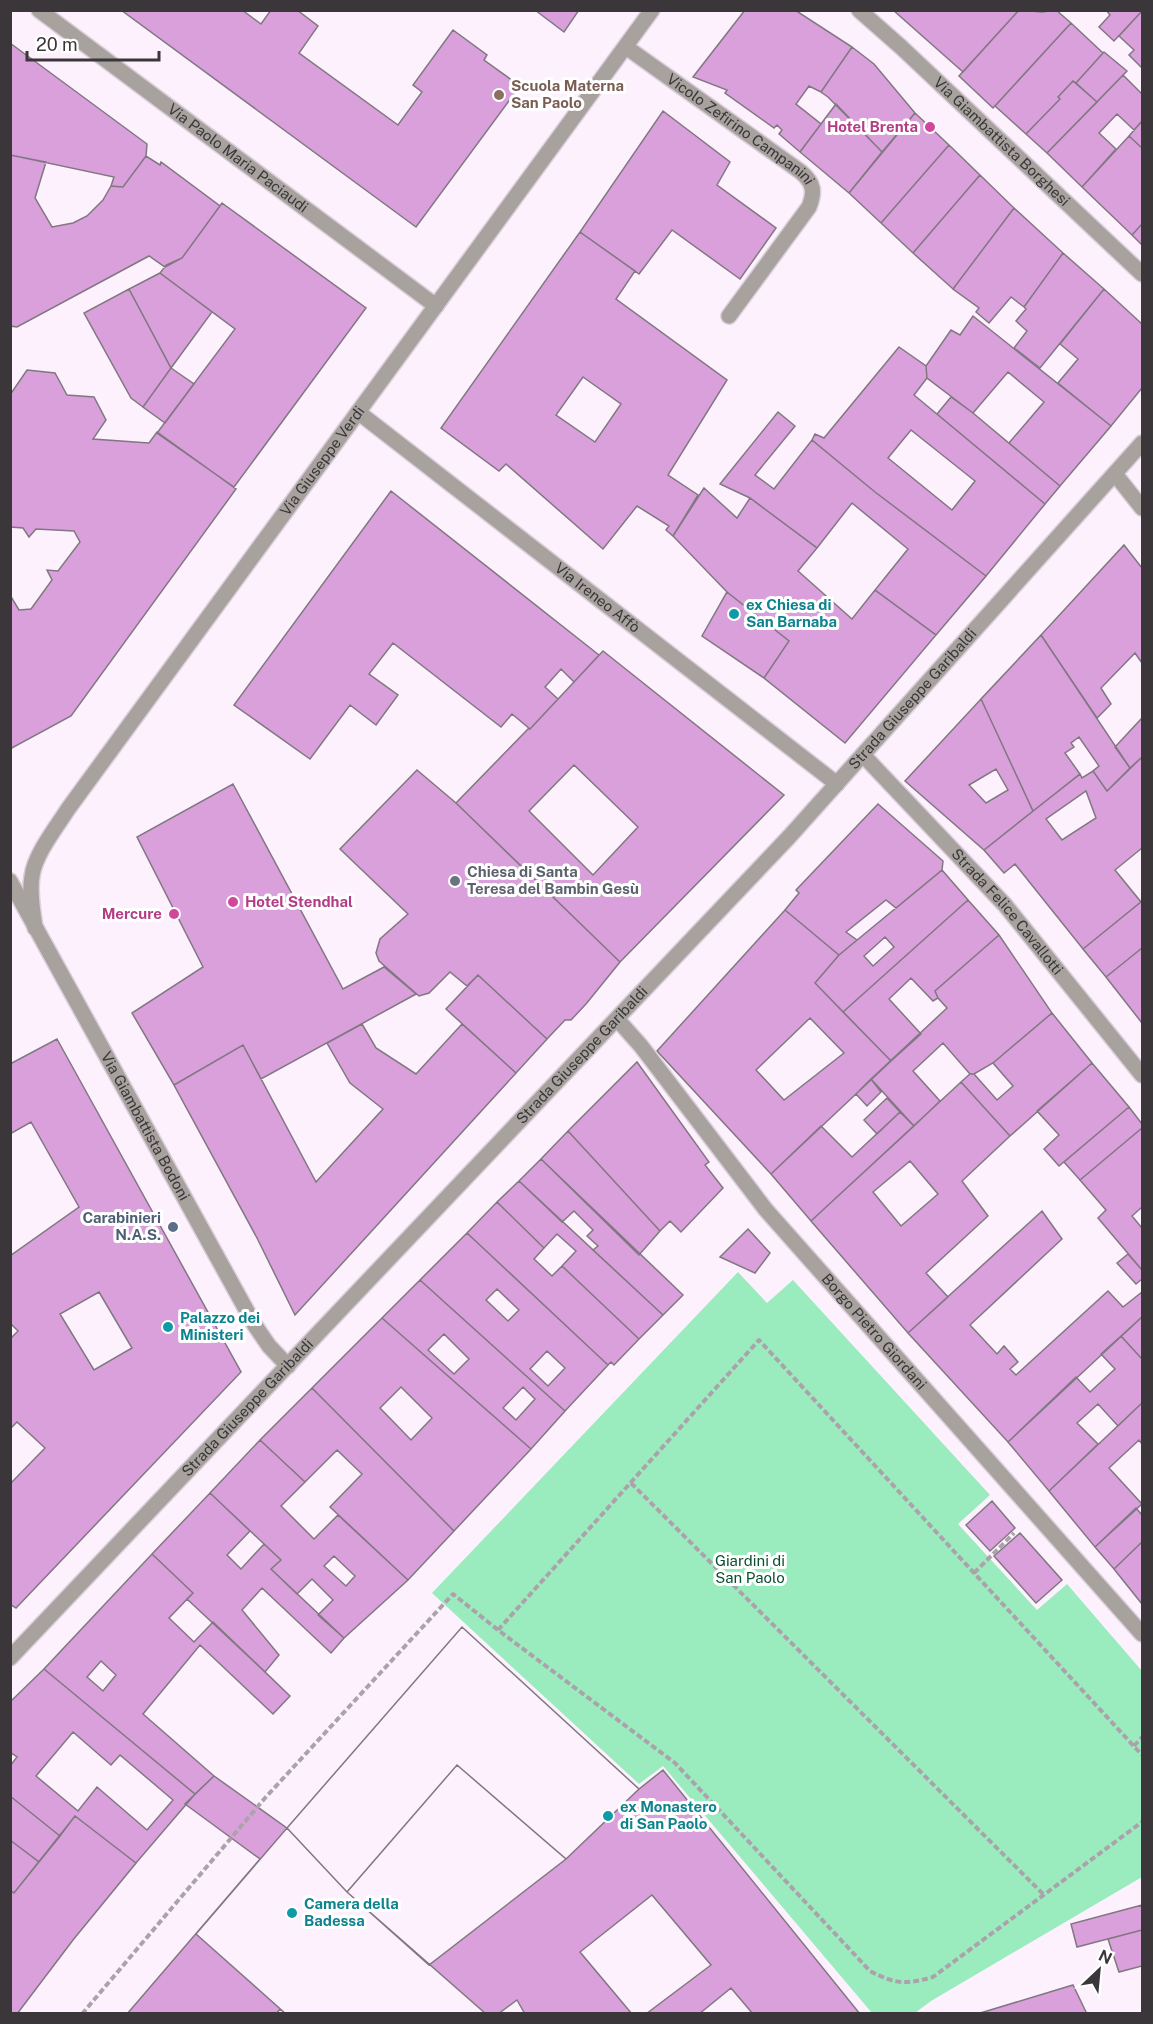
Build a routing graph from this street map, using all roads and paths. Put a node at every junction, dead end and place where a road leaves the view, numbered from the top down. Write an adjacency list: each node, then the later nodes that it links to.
1 (39, 10): 6 (street, Via Paolo Maria Paciaudi)
2 (652, 10): 4 (street, Via Giuseppe Verdi)
3 (859, 10): 5 (street, Via Giambattista Borghesi)
4 (626, 46): 6 (street, Via Giuseppe Verdi); 7 (street, Vicolo Zefirino Campanini)
5 (1143, 274)
6 (436, 306): 8 (street, Via Giuseppe Verdi)
7 (729, 316)
8 (358, 412): 13 (street, Via Ireneo Affò); 15 (street, Via Giuseppe Verdi)
9 (1143, 443): 10 (street, Strada Giuseppe Garibaldi)
10 (1115, 474): 11 (street); 12 (street, Strada Giuseppe Garibaldi)
11 (1143, 508)
12 (863, 755): 13 (street, Strada Giuseppe Garibaldi); 17 (street, Strada Felice Cavallotti)
13 (837, 784): 16 (street, Strada Giuseppe Garibaldi)
14 (10, 881): 15 (street, Via Giambattista Bodoni)
15 (35, 928): 18 (street, Via Giambattista Bodoni)
16 (616, 1020): 18 (street, Strada Giuseppe Garibaldi); 20 (street, Borgo Pietro Giordani)
17 (1143, 1075)
18 (288, 1366): 24 (street, Strada Giuseppe Garibaldi)
19 (631, 1483): 21 (path); 22 (path); 29 (path)
20 (1037, 1514): 21 (path); 23 (street, Borgo Pietro Giordani)
21 (974, 1573): 26 (path)
22 (498, 1630): 29 (path); 30 (path)
23 (1143, 1634)
24 (10, 1658)
25 (1143, 1737): 26 (path)
26 (1134, 1746): 27 (path)
27 (1143, 1755)
28 (1143, 1822): 29 (path)
29 (1044, 1895)
30 (82, 2013)

